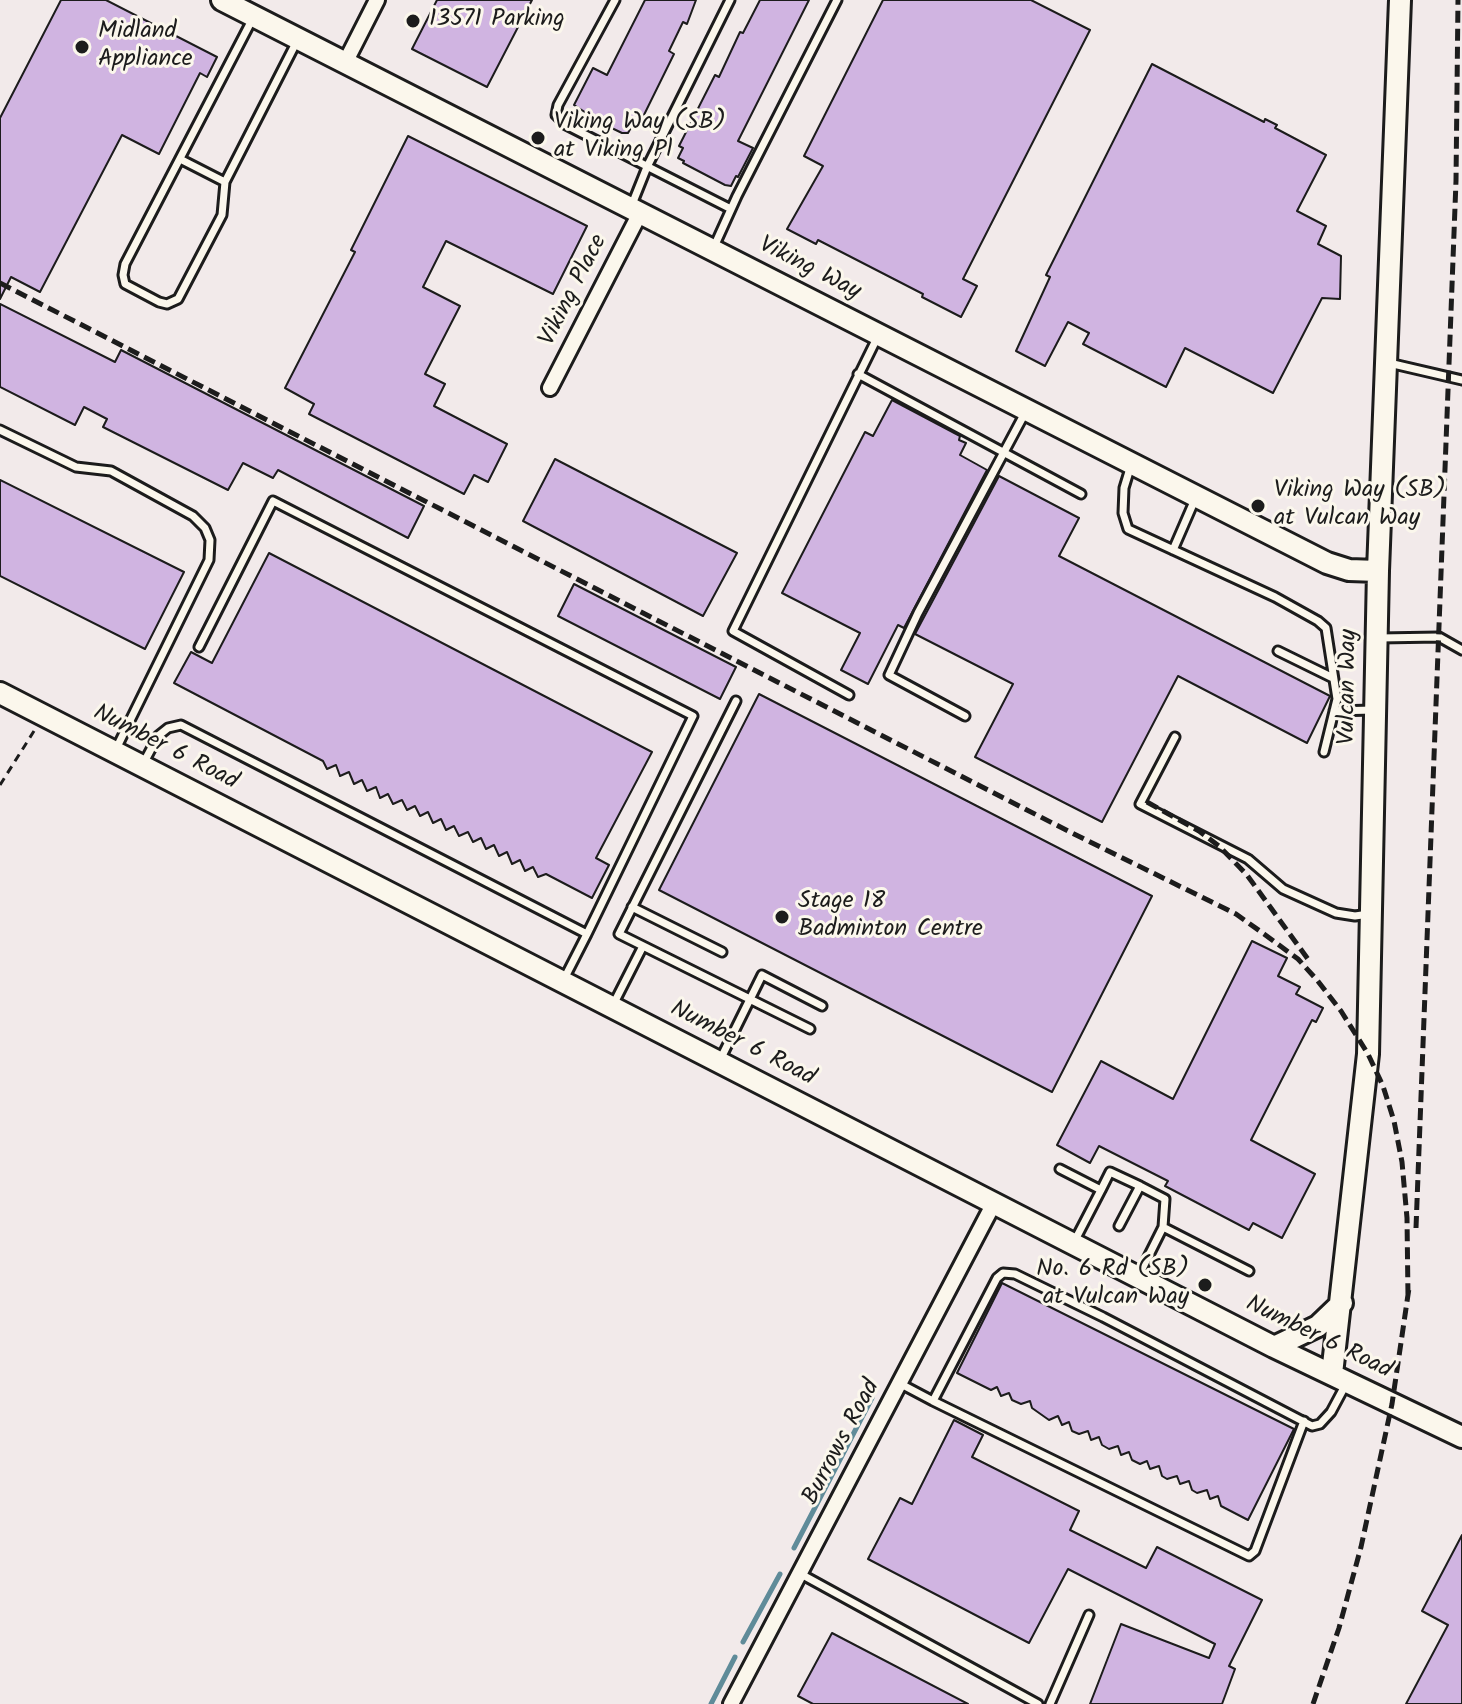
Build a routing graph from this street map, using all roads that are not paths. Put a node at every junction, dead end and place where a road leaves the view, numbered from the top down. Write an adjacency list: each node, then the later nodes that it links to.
1 (222, 0): 7 (street, Viking Way)
2 (377, 0): 9 (street)
3 (615, 0): 11 (lane)
4 (730, 0): 11 (lane)
5 (837, 0): 13 (lane)
6 (1400, 0): 17 (street, Vulcan Way)
7 (254, 16): 8 (street, Viking Way); 10 (lane)
8 (298, 39): 9 (street, Viking Way); 12 (lane)
9 (345, 63): 14 (street, Viking Way)
10 (180, 159): 12 (lane); 12 (lane)
11 (647, 167): 13 (lane); 14 (lane)
12 (225, 182)
13 (731, 209): 15 (lane)
14 (635, 211): 15 (street, Viking Way); 20 (street, Viking Place)
15 (712, 251): 16 (street, Viking Way)
16 (879, 334): 18 (lane); 21 (street, Viking Way)
17 (1387, 363): 19 (lane); 28 (street, Vulcan Way)
18 (858, 374): 23 (lane); 35 (lane)
19 (1462, 380)
20 (550, 388)
21 (1027, 409): 23 (lane); 24 (street, Viking Way)
22 (0, 430): 41 (lane)
23 (1003, 453): 25 (lane); 39 (lane)
24 (1132, 463): 26 (street, Viking Way); 27 (lane)
25 (1081, 494)
26 (1197, 497): 27 (lane); 28 (street, Viking Way)
27 (1173, 550): 33 (lane)
28 (1378, 571): 29 (street, Vulcan Way)
29 (1377, 638): 31 (lane); 37 (street, Vulcan Way)
30 (199, 647): 46 (lane)
31 (1462, 650)
32 (1278, 651): 33 (lane)
33 (1333, 678): 38 (lane)
34 (0, 693): 41 (street, Number 6 Road)
35 (849, 695)
36 (736, 701): 44 (lane)
37 (1375, 710): 38 (lane); 45 (street, Vulcan Way)
38 (1334, 711): 42 (lane)
39 (965, 716)
40 (1175, 737): 45 (lane)
41 (114, 752): 43 (street, Number 6 Road)
42 (1324, 752)
43 (142, 766): 46 (lane); 49 (street, Number 6 Road)
44 (632, 907): 47 (lane); 48 (lane)
45 (1371, 913): 64 (street, Vulcan Way)
46 (587, 934): 49 (lane)
47 (643, 946): 50 (lane); 52 (lane)
48 (722, 952)
49 (563, 982): 52 (street, Number 6 Road)
50 (750, 999): 51 (lane); 53 (lane); 54 (lane)
51 (822, 1006)
52 (612, 1007): 54 (street, Number 6 Road)
53 (810, 1029)
54 (719, 1062): 58 (street, Number 6 Road)
55 (1060, 1169): 57 (lane)
56 (1140, 1186): 57 (lane); 59 (lane); 60 (lane)
57 (1101, 1190): 61 (lane)
58 (994, 1203): 61 (street, Number 6 Road); 67 (street, Burrows Road)
59 (1119, 1226)
60 (1163, 1227): 62 (lane); 63 (lane)
61 (1073, 1244): 63 (street, Number 6 Road)
62 (1249, 1271)
63 (1139, 1277): 65 (street, Number 6 Road)
64 (1342, 1303): 65 (street); 66 (street, Vulcan Way)
65 (1274, 1347): 66 (street, Number 6 Road)
66 (1340, 1378): 69 (lane); 70 (street, Number 6 Road)
67 (899, 1383): 68 (lane); 71 (street, Burrows Road)
68 (933, 1401): 69 (lane); 69 (lane)
69 (1304, 1421)
70 (1462, 1437)
71 (799, 1573): 73 (street, Burrows Road); 74 (lane)
72 (1089, 1615): 75 (lane)
73 (731, 1704)
74 (1038, 1704)
75 (1050, 1704)

